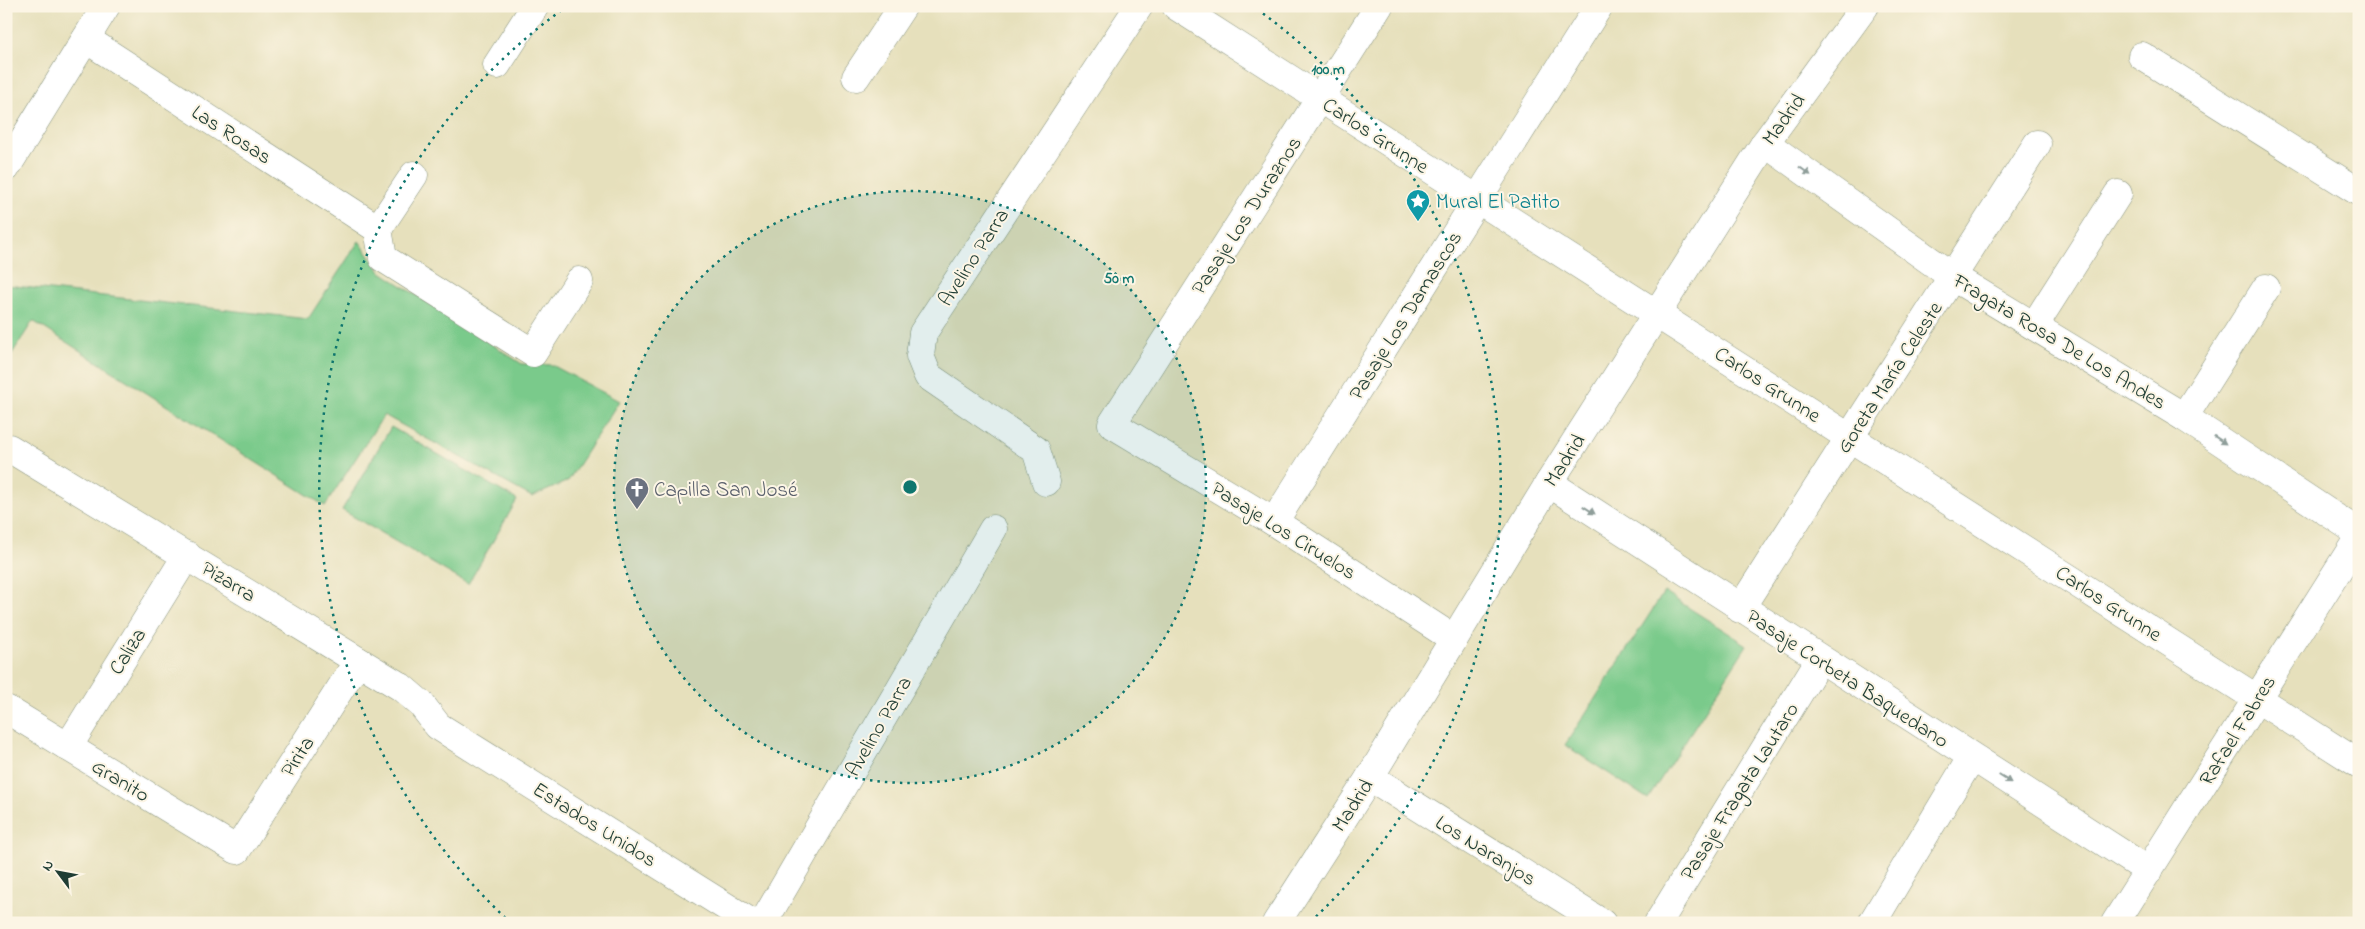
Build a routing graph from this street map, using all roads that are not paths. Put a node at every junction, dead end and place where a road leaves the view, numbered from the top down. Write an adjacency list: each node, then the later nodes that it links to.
1 (106, 6): 9 (street)
2 (535, 6): 11 (street)
3 (903, 6): 12 (street)
4 (1138, 6): 31 (street, Avelino Parra)
5 (1176, 6): 13 (street, Carlos Grunne)
6 (1379, 6): 13 (street, Pasaje Los Duraznos)
7 (1599, 6): 20 (street, Pasaje Los Damascos)
8 (1865, 6): 14 (street, Madrid)
9 (86, 39): 16 (street); 21 (street, Las Rosas)
10 (2142, 56): 18 (street)
11 (497, 65)
12 (856, 78)
13 (1320, 99): 20 (street, Carlos Grunne); 28 (street, Pasaje Los Duraznos)
14 (1766, 143): 22 (street, Fragata Rosa De Los Andes, one-way to 22); 25 (street, Madrid)
15 (2037, 144): 22 (street, Goreta María Celeste)
16 (6, 168)
17 (414, 175): 21 (street)
18 (2359, 192)
19 (2118, 194): 26 (street)
20 (1477, 201): 25 (street, Carlos Grunne); 33 (street, Pasaje Los Damascos)
21 (378, 229): 23 (street)
22 (1953, 277): 26 (street, Fragata Rosa De Los Andes); 29 (street, Goreta María Celeste)
23 (579, 281)
24 (2266, 288): 27 (street)
25 (1659, 314): 29 (street, Carlos Grunne); 32 (street, Madrid)
26 (2034, 326): 27 (street, Fragata Rosa De Los Andes)
27 (2184, 417): 35 (street, Fragata Rosa De Los Andes, one-way to 35)
28 (1112, 424): 33 (street, Pasaje Los Ciruelos)
29 (1851, 437): 37 (street, Goreta María Celeste); 41 (street, Carlos Grunne)
30 (9, 448): 36 (street, Pizarra)
31 (1046, 482)
32 (1549, 483): 37 (street, Pasaje Corbeta Baquedano, one-way to 37); 38 (street, Madrid)
33 (1274, 522): 38 (street, Pasaje Los Ciruelos)
34 (993, 529): 51 (street, Avelino Parra)
35 (2359, 535): 41 (street, Rafael Fabres)
36 (187, 555): 40 (street, Pizarra); 44 (street, Caliza)
37 (1740, 609): 39 (street, Pasaje Corbeta Baquedano)
38 (1454, 639): 47 (street, Madrid)
39 (1820, 659): 45 (street, Pasaje Corbeta Baquedano); 54 (street, Pasaje Fragata Lautaro)
40 (358, 661): 43 (street, Pizarra); 48 (street, Pirita)
41 (2257, 697): 46 (street, Carlos Grunne); 49 (street, Rafael Fabres)
42 (6, 709): 44 (street, Granito)
43 (438, 726): 50 (street, Estados Unidos)
44 (68, 747): 48 (street, Granito)
45 (1971, 758): 49 (street, Pasaje Corbeta Baquedano, one-way to 49); 55 (street)
46 (2359, 764)
47 (1370, 777): 52 (street, Madrid); 53 (street, Los Naranjos)
48 (237, 850)
49 (2149, 871): 56 (street, Rafael Fabres)
50 (752, 923)
51 (763, 923)
52 (1276, 923)
53 (1602, 923)
54 (1658, 923)
55 (1872, 923)
56 (2115, 923)

